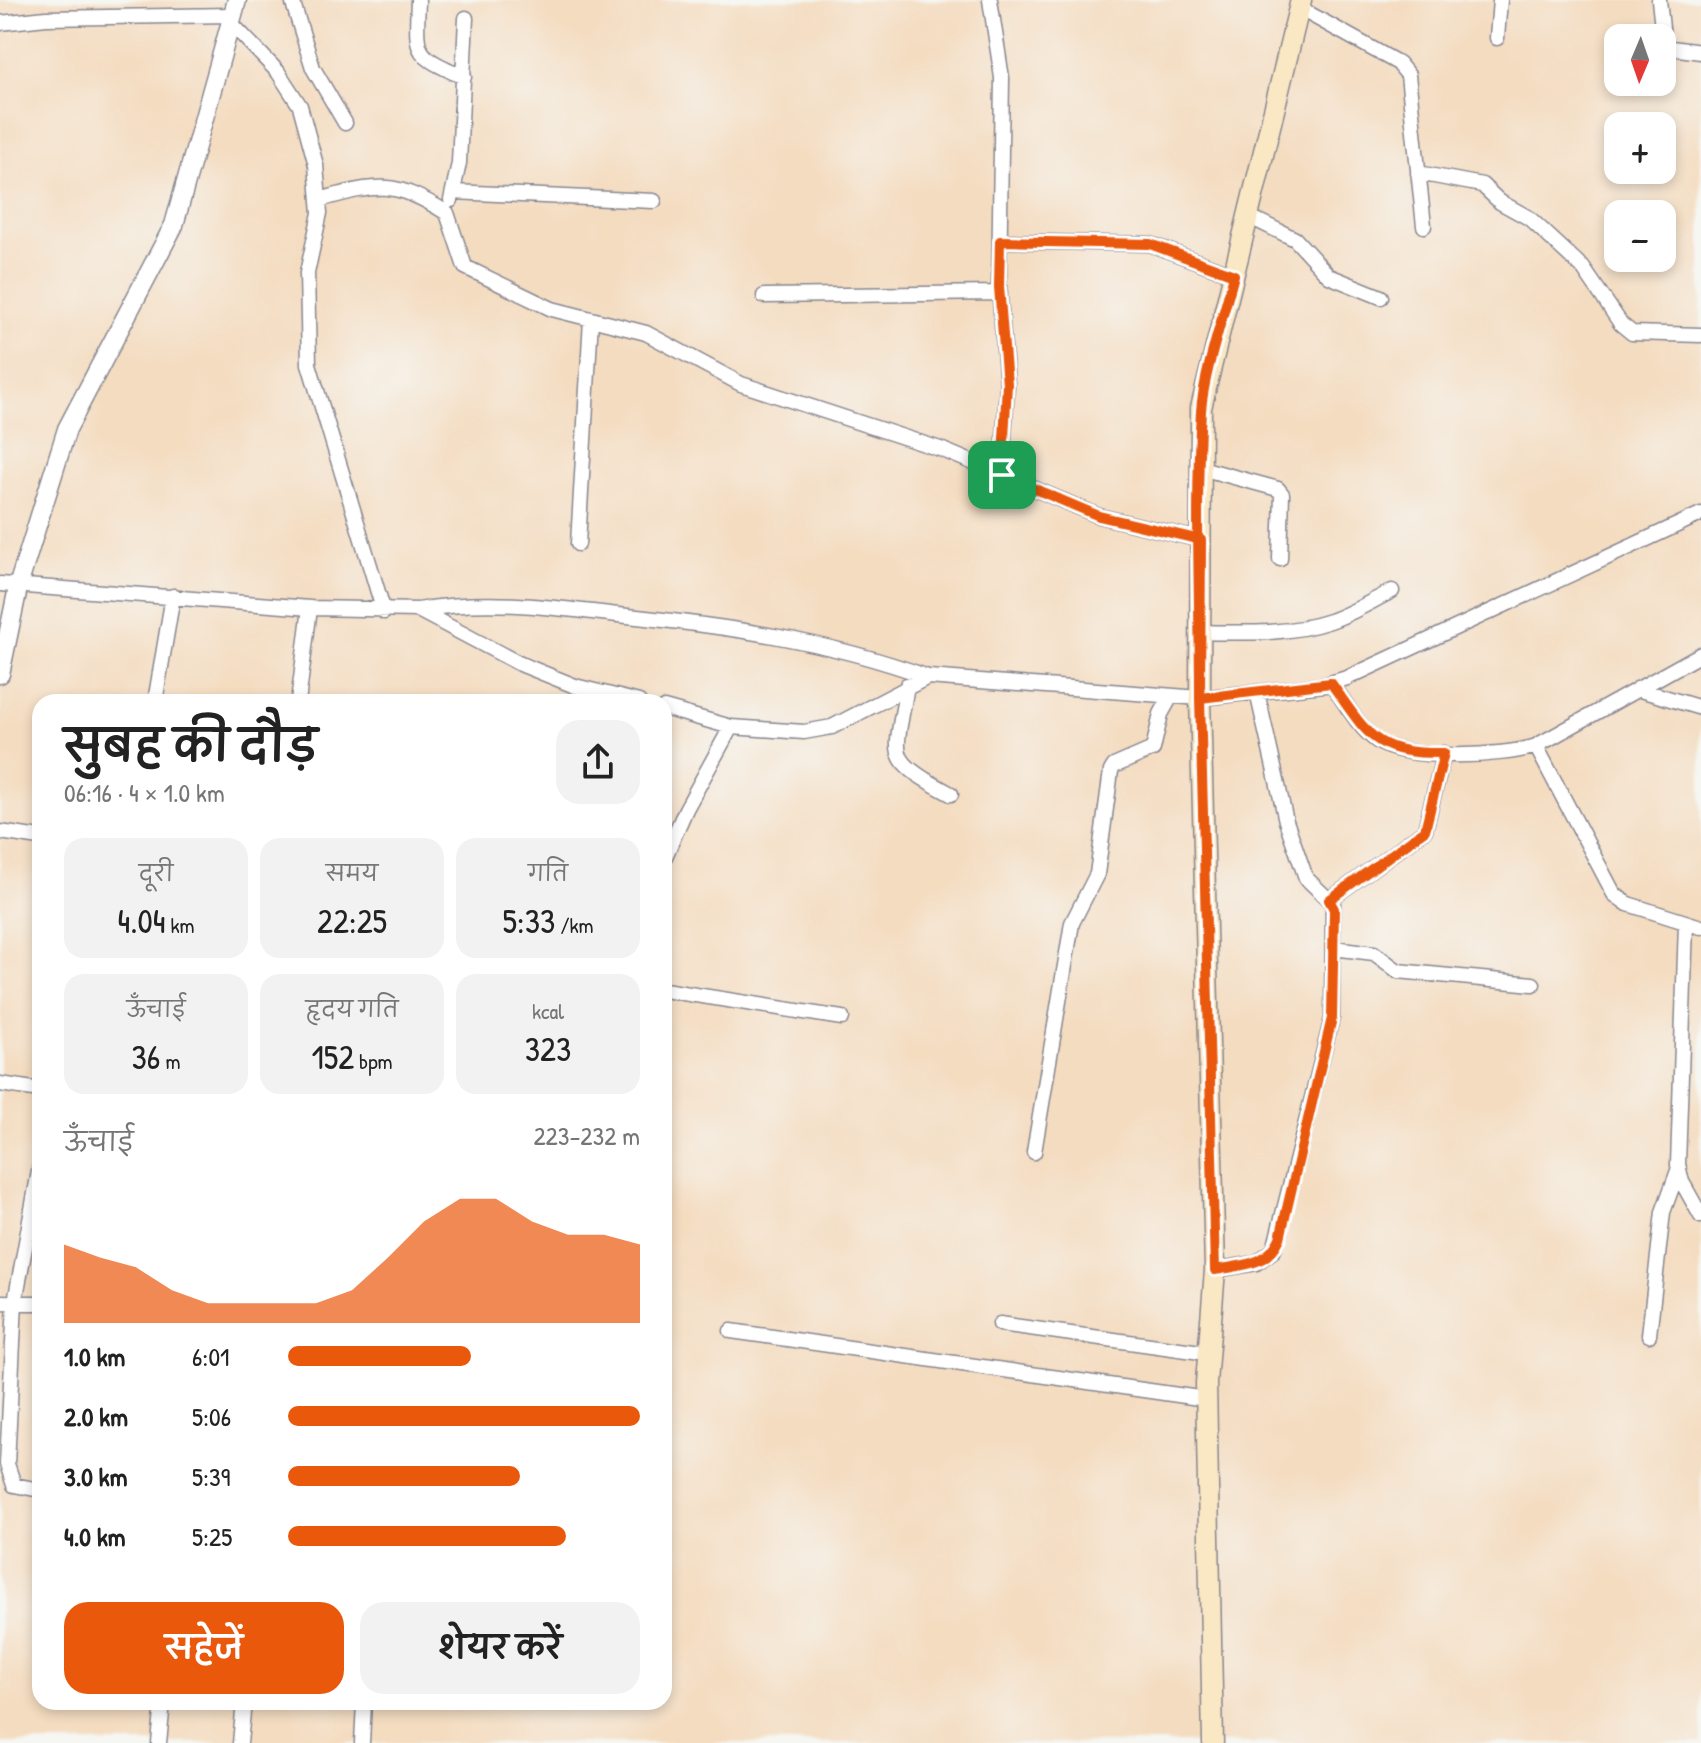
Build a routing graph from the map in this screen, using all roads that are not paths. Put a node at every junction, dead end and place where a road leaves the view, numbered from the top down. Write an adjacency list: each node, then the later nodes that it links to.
1 (292, 0): 13 (street)
2 (418, 0): 12 (street)
3 (990, 0): 21 (street)
4 (1500, 0): 10 (street)
5 (1659, 0): 11 (street)
6 (1300, 4): 14 (street); 19 (main road)
7 (233, 12): 9 (street); 16 (street); 34 (street)
8 (466, 18): 12 (street)
9 (0, 23)
10 (1497, 38)
11 (1701, 52)
12 (464, 77): 15 (street)
13 (345, 123)
14 (1418, 173): 20 (street); 27 (street)
15 (453, 192): 17 (street); 18 (street)
16 (319, 200): 18 (street); 40 (street)
17 (654, 201)
18 (447, 213): 26 (street)
19 (1248, 216): 22 (main road); 25 (street)
20 (1424, 226)
21 (1000, 241): 22 (street); 23 (street)
22 (1234, 275): 28 (main road)
23 (1000, 293): 24 (street); 29 (street)
24 (764, 296)
25 (1381, 297)
26 (591, 319): 29 (street); 32 (street)
27 (1701, 335)
28 (1201, 468): 31 (main road); 33 (street)
29 (1002, 475): 31 (street)
30 (1701, 514): 45 (street)
31 (1201, 540): 41 (main road)
32 (578, 544)
33 (1280, 559)
34 (19, 583): 35 (street); 37 (street); 43 (street)
35 (0, 584)
36 (1392, 591): 41 (street)
37 (173, 596): 38 (street); 49 (street)
38 (310, 608): 40 (street); 50 (street)
39 (418, 610): 40 (street); 44 (street); 51 (street)
40 (384, 612)
41 (1200, 632): 53 (main road)
42 (1701, 654): 47 (street)
43 (0, 674)
44 (928, 677): 46 (street); 52 (street)
45 (1331, 683): 48 (street); 58 (street)
46 (907, 685): 56 (street); 59 (street)
47 (1637, 689): 54 (street); 57 (street)
48 (1257, 692): 53 (street); 63 (street)
49 (156, 694)
50 (299, 694)
51 (607, 694)
52 (1171, 696): 53 (street); 72 (street)
53 (1200, 698): 76 (main road)
54 (1701, 708)
55 (672, 710): 56 (street)
56 (731, 727): 62 (street)
57 (1536, 746): 58 (street); 64 (street)
58 (1444, 753): 63 (street)
59 (951, 794)
60 (0, 832): 61 (street)
61 (32, 837)
62 (672, 841)
63 (1329, 900): 66 (street)
64 (1686, 923): 65 (street); 73 (street)
65 (1701, 927)
66 (1333, 948): 67 (street); 76 (street)
67 (1533, 984)
68 (672, 991): 69 (street)
69 (842, 1018)
70 (0, 1084): 71 (street)
71 (32, 1089)
72 (1034, 1152)
73 (1679, 1168): 74 (street); 81 (street)
74 (1701, 1216)
75 (32, 1239): 77 (street)
76 (1215, 1270): 82 (main road)
77 (8, 1302): 78 (street); 84 (street)
78 (32, 1303)
79 (1000, 1324): 82 (street)
80 (731, 1331): 83 (street)
81 (1649, 1335)
82 (1208, 1353): 83 (main road)
83 (1206, 1399): 91 (main road)
84 (32, 1488)
85 (162, 1710): 88 (street)
86 (243, 1710): 89 (street)
87 (364, 1710): 90 (street)
88 (159, 1743)
89 (240, 1743)
90 (362, 1743)
91 (1213, 1743)

